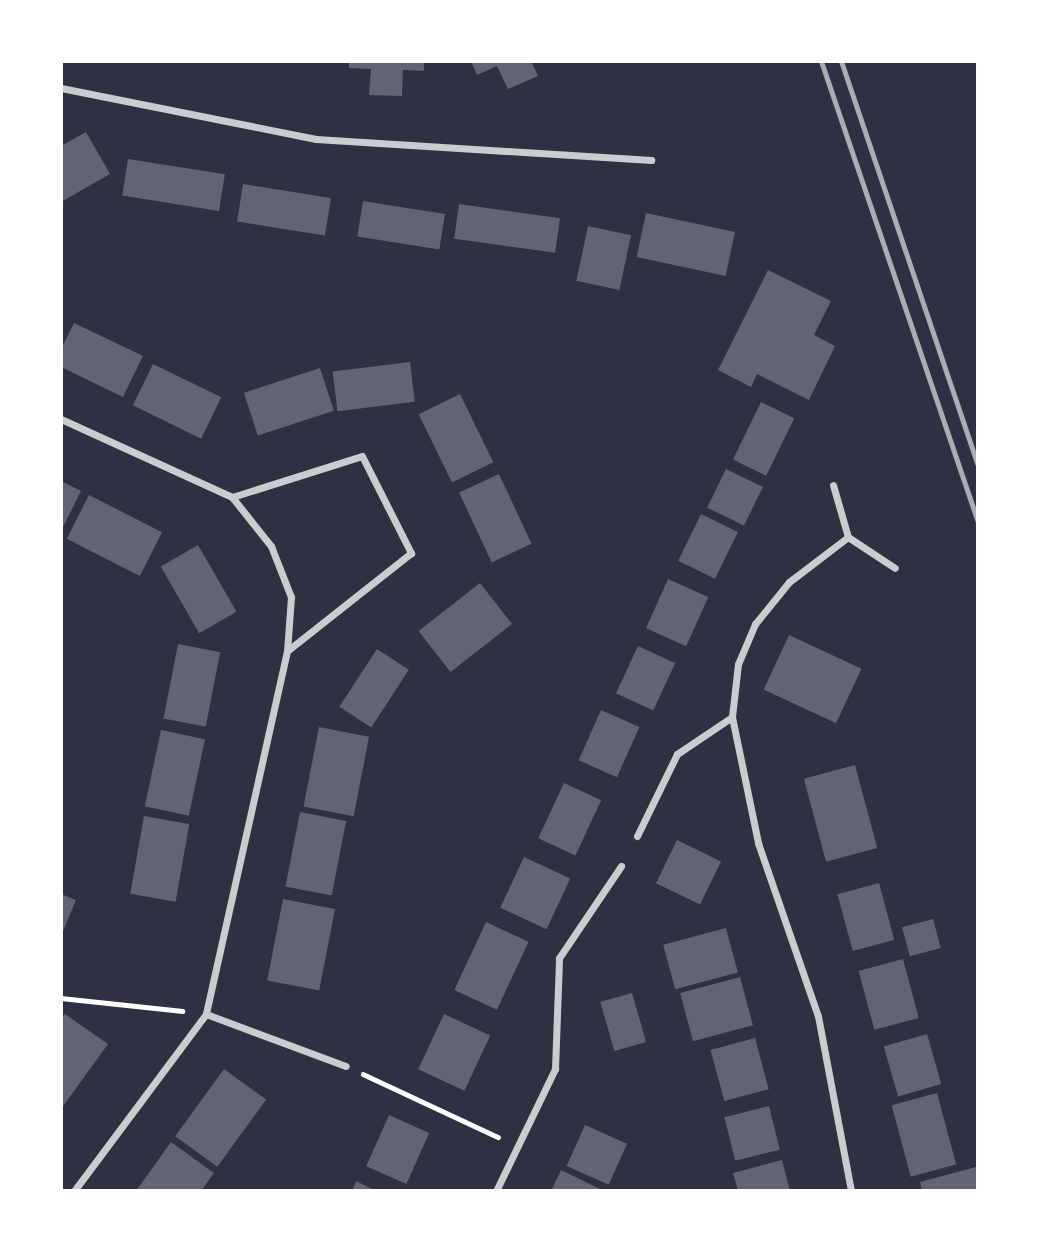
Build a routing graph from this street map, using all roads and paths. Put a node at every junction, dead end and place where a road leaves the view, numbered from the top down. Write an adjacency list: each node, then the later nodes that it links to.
1 (61, 88): 2 (street)
2 (651, 160)
3 (61, 419): 5 (street)
4 (833, 485): 6 (street)
5 (232, 497): 8 (street); 8 (street)
6 (848, 537): 7 (street); 9 (street)
7 (895, 568)
8 (287, 650): 13 (street)
9 (732, 717): 10 (street); 18 (street)
10 (637, 836)
11 (621, 866): 15 (street)
12 (61, 998): 13 (path)
13 (206, 1014): 14 (street); 16 (street)
14 (346, 1066): 15 (path)
15 (518, 1146): 17 (street)
16 (74, 1191)
17 (496, 1191)
18 (851, 1191)

